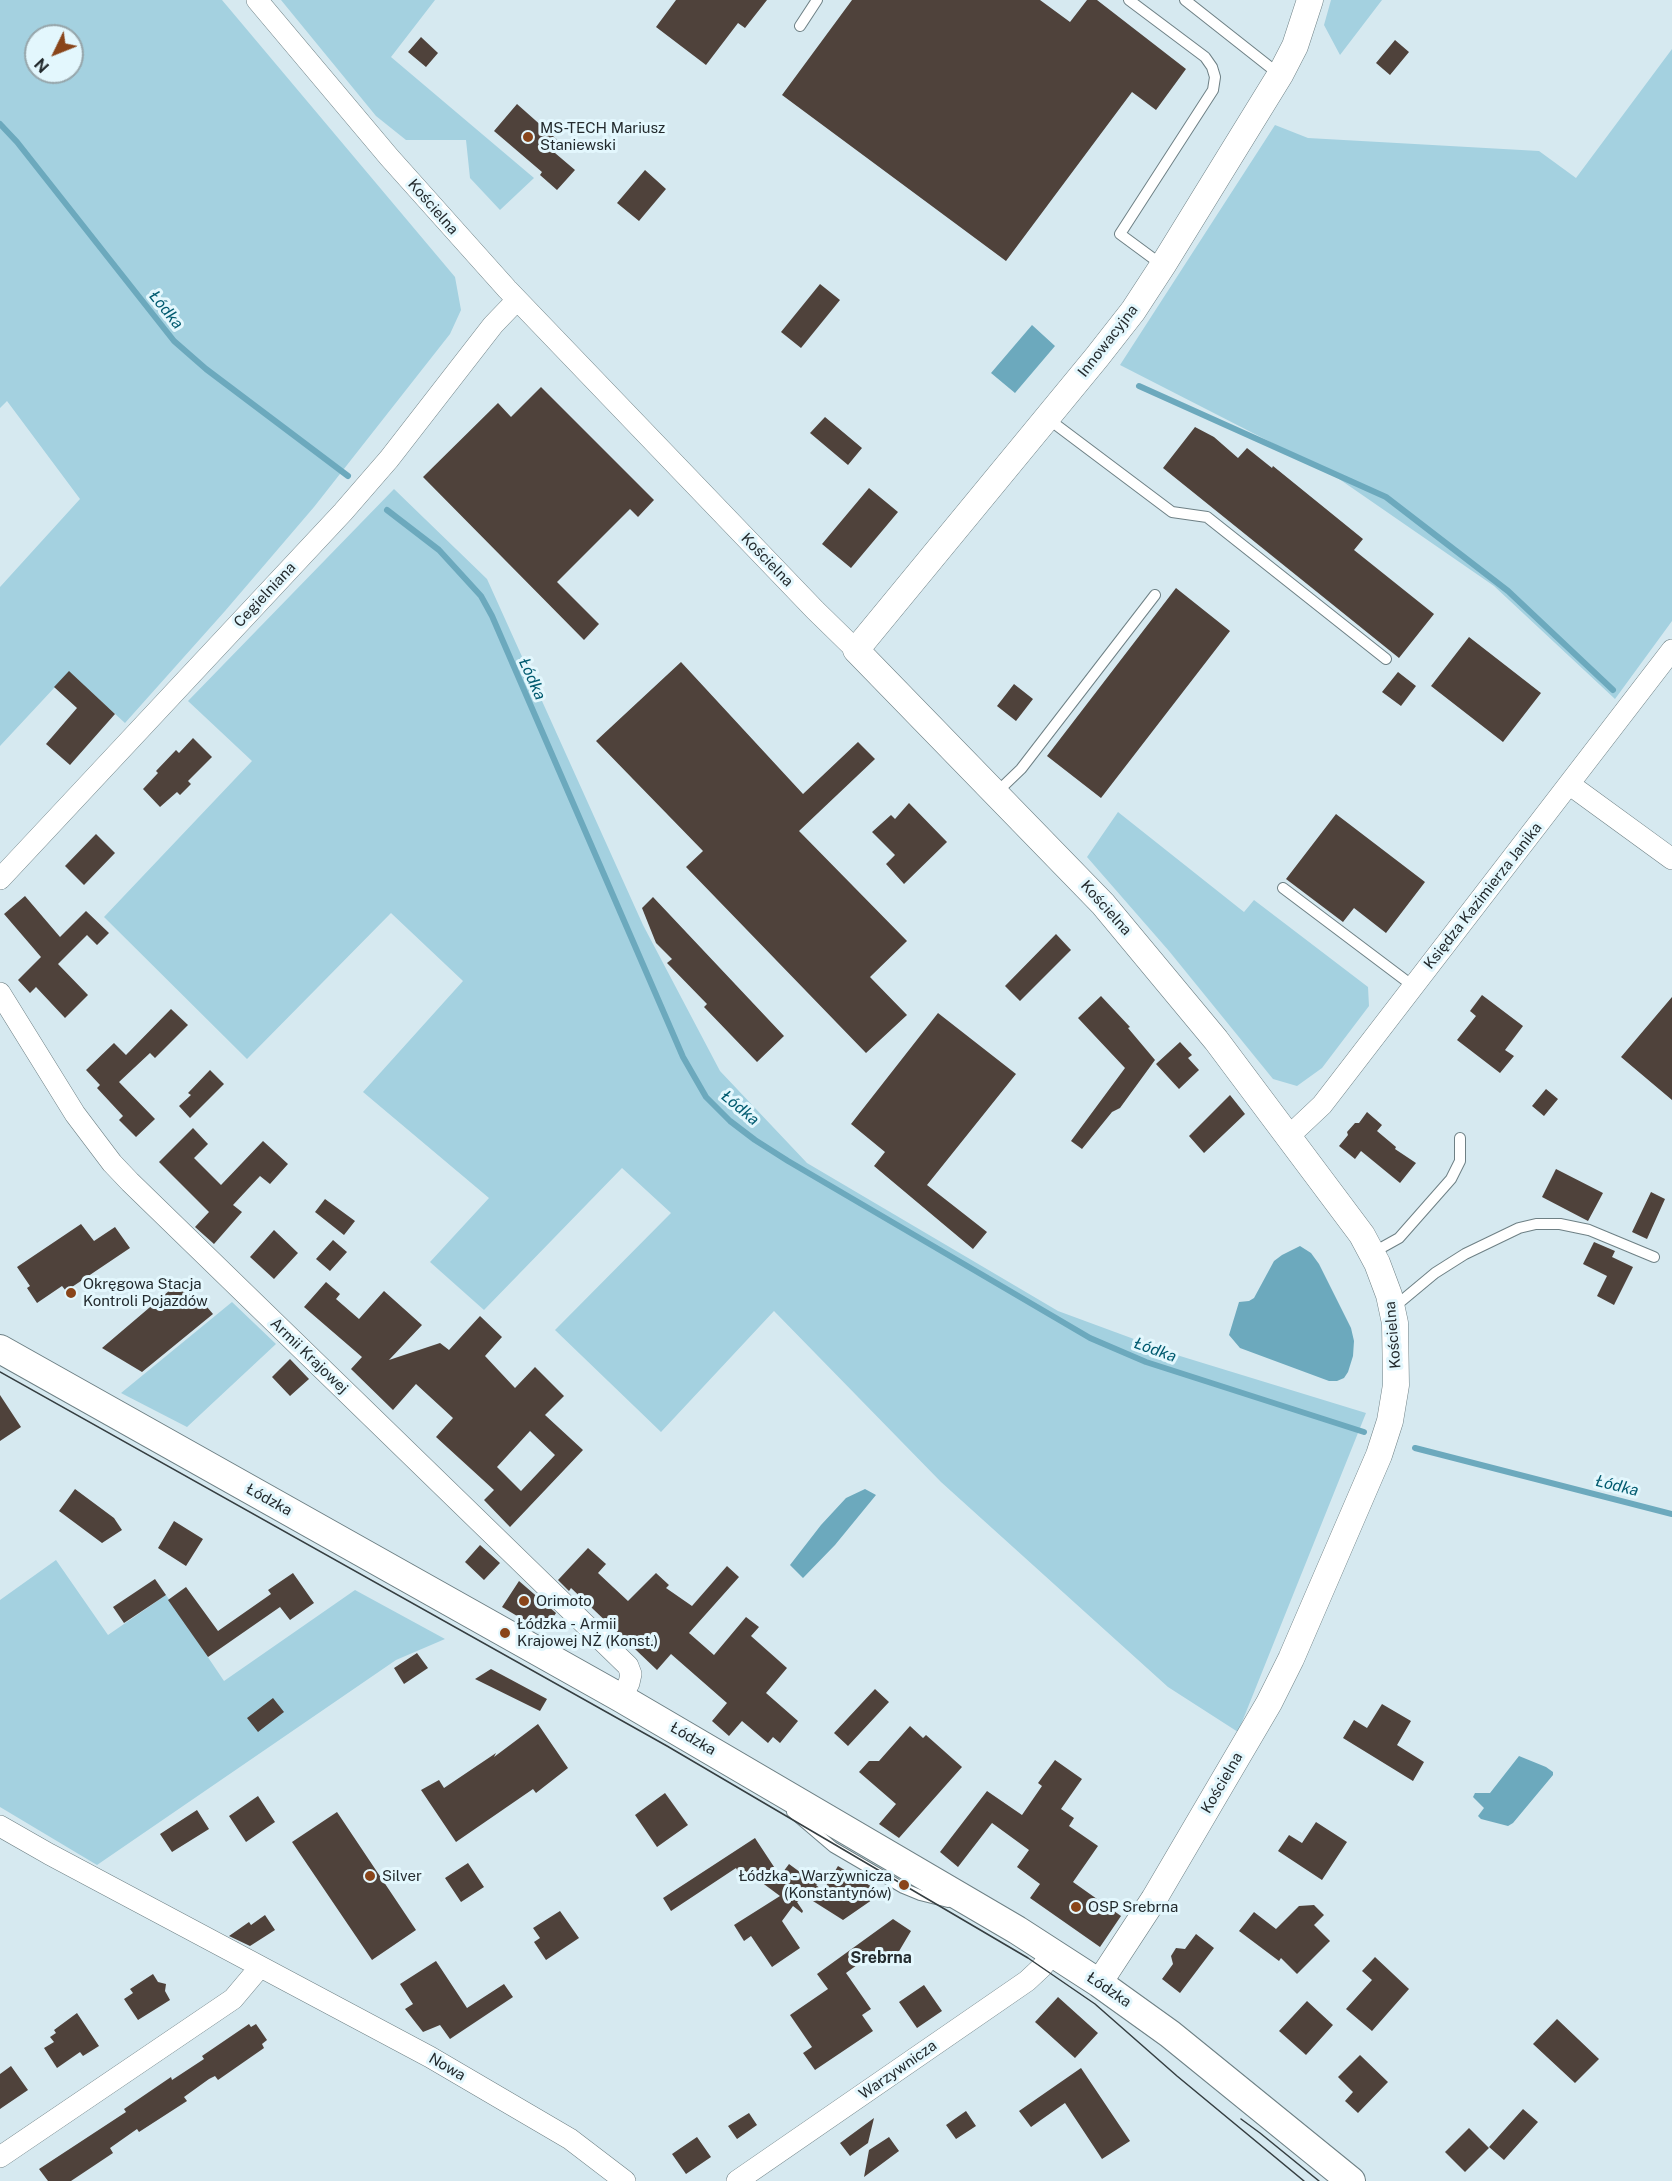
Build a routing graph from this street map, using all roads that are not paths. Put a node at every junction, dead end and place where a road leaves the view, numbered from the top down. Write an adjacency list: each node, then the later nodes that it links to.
1 (258, 0): 9 (street, Kościelna)
2 (817, 0): 6 (lane)
3 (1129, 0): 8 (lane)
4 (1185, 0): 7 (lane)
5 (1310, 0): 7 (street, Innowacyjna)
6 (800, 26)
7 (1280, 75): 8 (street, Innowacyjna)
8 (1163, 265): 10 (street, Innowacyjna)
9 (517, 300): 12 (street, Kościelna); 18 (street, Cegielniana)
10 (1047, 418): 12 (street, Innowacyjna); 14 (lane)
11 (1155, 595): 16 (lane)
12 (856, 650): 16 (street, Kościelna)
13 (1672, 650): 15 (street, Księdza Kazimierza Janika)
14 (1386, 659)
15 (1569, 784): 17 (street); 20 (street, Księdza Kazimierza Janika)
16 (996, 793): 22 (street, Kościelna)
17 (1672, 859)
18 (0, 879)
19 (1283, 888): 20 (lane)
20 (1413, 986): 22 (street, Księdza Kazimierza Janika)
21 (0, 993): 28 (street, Armii Krajowej)
22 (1288, 1137): 24 (street, Kościelna)
23 (1460, 1138): 24 (lane)
24 (1371, 1253): 26 (street, Kościelna)
25 (1654, 1257): 26 (lane)
26 (1392, 1309): 32 (street, Kościelna)
27 (0, 1349): 28 (main road, Łódzka)
28 (621, 1698): 30 (main road, Łódzka)
29 (0, 1826): 31 (street, Nowa)
30 (1053, 1952): 32 (main road, Łódzka); 35 (street, Warzywnicza)
31 (260, 1967): 33 (street); 34 (street, Nowa)
32 (1099, 1983): 36 (main road, Łódzka)
33 (0, 2157)
34 (625, 2181)
35 (737, 2181)
36 (1351, 2181)

